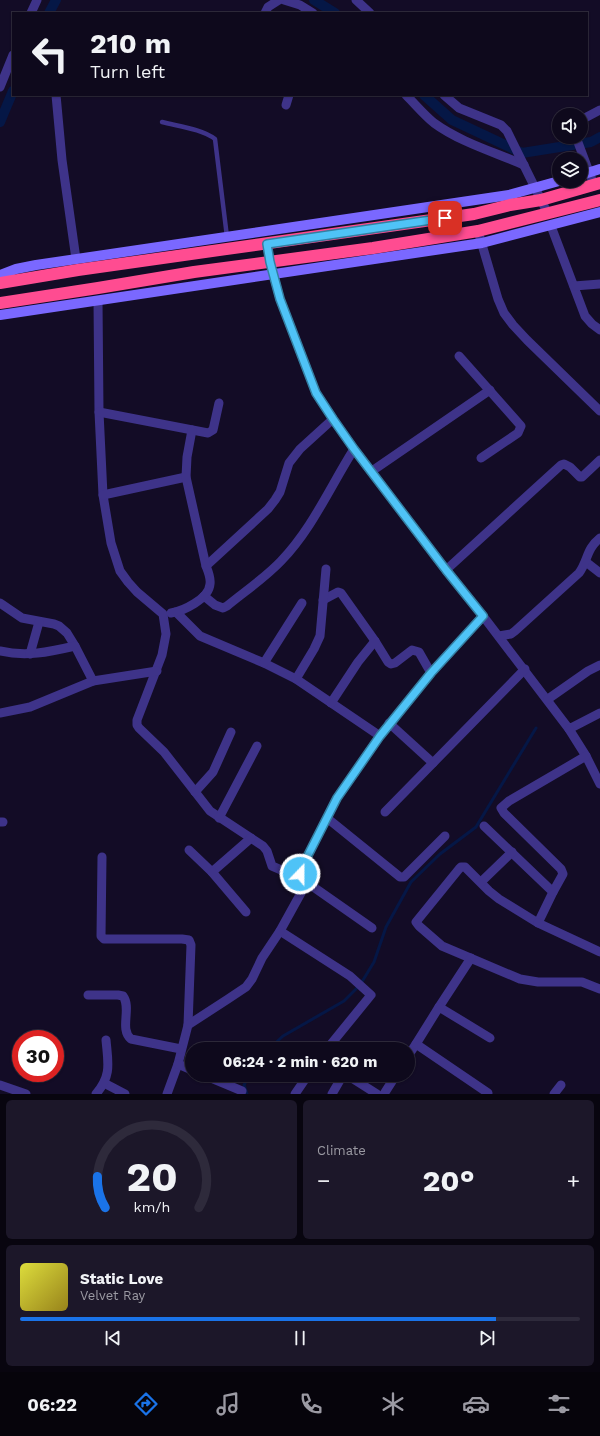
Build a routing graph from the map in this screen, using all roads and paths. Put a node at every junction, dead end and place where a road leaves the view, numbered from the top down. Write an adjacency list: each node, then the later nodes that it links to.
1 (37, 0): 5 (street)
2 (279, 0): 6 (street)
3 (284, 0): 7 (street)
4 (356, 0): 8 (street)
5 (31, 12)
6 (266, 12)
7 (311, 12)
8 (369, 12)
9 (12, 57): 10 (street)
10 (0, 87)
11 (56, 96): 35 (street)
12 (289, 96): 15 (street)
13 (407, 96): 19 (street)
14 (445, 96): 19 (street)
15 (286, 105)
16 (600, 110): 17 (street)
17 (588, 116)
18 (162, 122): 32 (lane)
19 (524, 165): 25 (street)
20 (600, 169): 21 (street)
21 (588, 173)
22 (588, 176): 24 (street)
23 (552, 183): 25 (street)
24 (597, 184): 26 (highway)
25 (535, 188): 26 (street); 32 (street)
26 (541, 200): 29 (street); 34 (highway)
27 (600, 200): 29 (highway)
28 (600, 212): 30 (street)
29 (548, 214): 31 (highway)
30 (551, 226): 33 (street); 41 (street)
31 (478, 231): 33 (street); 36 (highway)
32 (227, 237): 35 (street)
33 (482, 243): 37 (street); 49 (street)
34 (267, 244): 36 (street); 39 (highway)
35 (76, 259): 38 (street)
36 (270, 262): 37 (street); 43 (highway)
37 (273, 274): 42 (street); 51 (street)
38 (0, 275)
39 (0, 283)
40 (600, 284): 41 (street)
41 (574, 286): 45 (street)
42 (98, 301): 44 (street); 50 (street)
43 (0, 303)
44 (0, 315)
45 (600, 330)
46 (459, 356): 47 (street)
47 (490, 390): 54 (street); 56 (street)
48 (219, 403): 52 (street)
49 (600, 411)
50 (100, 412): 52 (street); 58 (street)
51 (333, 419): 53 (street); 61 (street)
52 (192, 430): 57 (street)
53 (354, 449): 56 (street); 65 (street)
54 (481, 458)
55 (600, 460): 63 (street)
56 (372, 471): 63 (street)
57 (186, 477): 58 (street); 61 (street)
58 (103, 495): 70 (street)
59 (600, 538): 60 (street)
60 (586, 562): 64 (street); 73 (street)
61 (206, 566): 65 (street)
62 (326, 569): 66 (street)
63 (446, 570): 71 (street)
64 (600, 573)
65 (204, 596): 69 (street)
66 (323, 600): 74 (street); 83 (street)
67 (0, 603): 72 (street)
68 (302, 603): 78 (street)
69 (176, 612): 70 (street); 78 (street)
70 (163, 614): 81 (street)
71 (483, 616): 73 (street); 82 (street)
72 (39, 622): 75 (street); 77 (street)
73 (499, 636): 80 (street)
74 (375, 641): 82 (street); 85 (street)
75 (75, 646): 77 (street); 84 (street)
76 (0, 651): 77 (street)
77 (30, 654)
78 (264, 663): 83 (street)
79 (600, 665): 86 (street)
80 (525, 669): 86 (street); 95 (street)
81 (157, 671): 84 (street); 98 (street)
82 (431, 673): 89 (street)
83 (296, 679): 85 (street)
84 (92, 681): 87 (street)
85 (331, 703): 92 (street)
86 (551, 704): 90 (street)
87 (0, 713)
88 (600, 713): 90 (street)
89 (389, 723): 92 (street); 95 (street)
90 (569, 729): 94 (street)
91 (231, 732): 98 (street)
92 (380, 736): 101 (street)
93 (257, 746): 100 (street)
94 (586, 756): 96 (street); 111 (street)
95 (433, 763): 99 (street)
96 (598, 773): 97 (street)
97 (600, 784)
98 (195, 792): 100 (street)
99 (385, 812)
100 (219, 818): 104 (street)
101 (327, 818): 103 (street); 109 (street)
102 (484, 826): 106 (street)
103 (445, 836)
104 (251, 838): 108 (street); 109 (street)
105 (188, 850): 108 (street)
106 (512, 852): 110 (street); 111 (street)
107 (102, 857): 121 (street)
108 (212, 872): 112 (street)
109 (302, 879): 114 (street); 115 (street)
110 (481, 882): 113 (street); 117 (street)
111 (553, 892): 113 (street)
112 (246, 912)
113 (538, 922): 116 (street)
114 (372, 928)
115 (280, 931): 121 (street); 124 (street)
116 (600, 952)
117 (471, 958): 118 (street); 120 (street)
118 (600, 989)
119 (88, 994): 126 (street)
120 (440, 1007): 122 (street); 125 (street)
121 (188, 1025): 126 (street)
122 (490, 1038)
123 (106, 1040): 134 (street)
124 (333, 1042)
125 (416, 1044): 138 (street)
126 (181, 1049): 127 (street)
127 (178, 1064): 128 (street); 142 (street)
128 (185, 1067)
129 (221, 1082): 137 (street)
130 (303, 1082): 143 (street)
131 (339, 1082): 144 (street)
132 (358, 1082): 145 (street)
133 (392, 1082): 146 (street)
134 (104, 1083): 140 (street); 141 (street)
135 (0, 1085): 139 (street)
136 (561, 1085): 147 (street)
137 (242, 1091)
138 (488, 1093)
139 (26, 1094)
140 (96, 1094)
141 (125, 1094)
142 (167, 1094)
143 (295, 1094)
144 (332, 1094)
145 (377, 1094)
146 (384, 1094)
147 (554, 1094)

